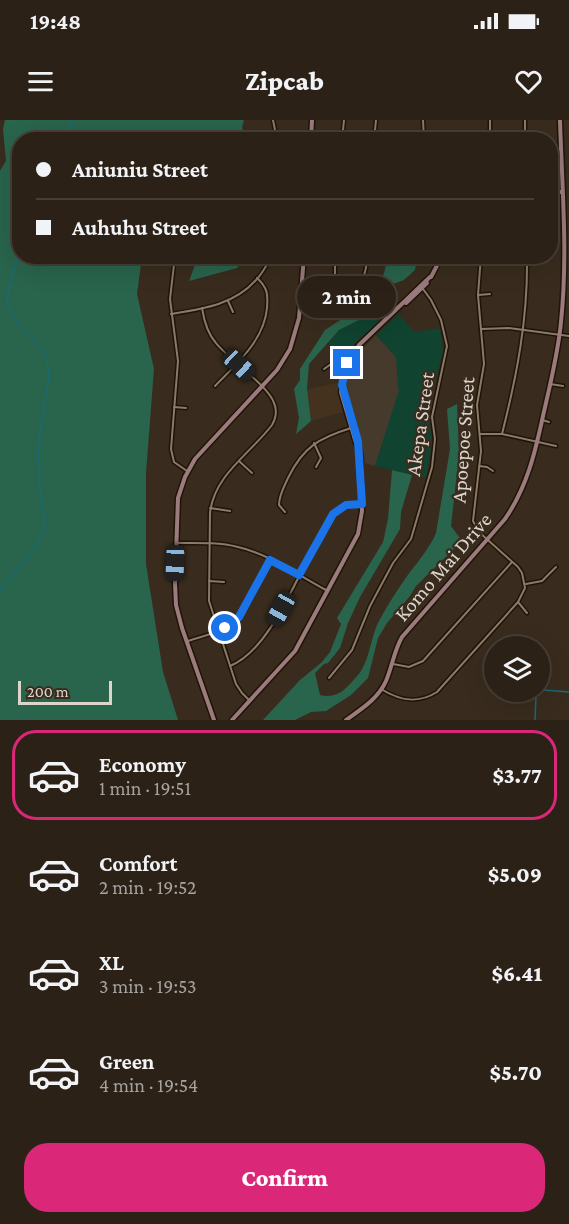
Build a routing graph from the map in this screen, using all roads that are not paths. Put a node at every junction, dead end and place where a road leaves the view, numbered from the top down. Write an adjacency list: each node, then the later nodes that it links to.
1 (560, 120): 3 (street, Komo Mai Drive)
2 (558, 192): 3 (street)
3 (565, 192): 24 (street, Komo Mai Drive)
4 (174, 264): 21 (street)
5 (267, 264): 12 (street)
6 (303, 264): 19 (street)
7 (335, 264): 16 (street)
8 (366, 264): 16 (street)
9 (437, 264): 13 (street)
10 (480, 264): 15 (street, Apoepoe Street)
11 (527, 264): 23 (street)
12 (258, 278): 17 (street); 28 (street)
13 (421, 289): 29 (street); 74 (street, Akepa Street)
14 (490, 294): 15 (street)
15 (478, 295): 22 (street, Apoepoe Street)
16 (342, 298): 19 (street)
17 (228, 301): 18 (street); 20 (street)
18 (202, 309): 21 (street); 28 (street)
19 (300, 310): 34 (street)
20 (233, 312)
21 (171, 314): 26 (street)
22 (481, 329): 23 (street); 40 (street, Apoepoe Street)
23 (524, 330): 24 (street); 41 (street)
24 (560, 335): 25 (street); 31 (street, Komo Mai Drive)
25 (569, 336)
26 (178, 361): 27 (street); 35 (street)
27 (184, 361)
28 (236, 363): 32 (street); 34 (street)
29 (345, 367): 30 (street); 39 (street)
30 (324, 369)
31 (550, 384): 33 (street); 37 (street, Komo Mai Drive)
32 (215, 386)
33 (563, 386)
34 (261, 387): 45 (street); 48 (street)
35 (174, 407): 36 (street); 48 (street)
36 (186, 408)
37 (542, 420): 38 (street); 42 (street, Komo Mai Drive)
38 (549, 422)
39 (352, 427): 43 (street); 51 (street)
40 (480, 434): 41 (street); 47 (street, Apoepoe Street)
41 (502, 434): 42 (street)
42 (537, 442): 44 (street); 55 (street, Komo Mai Drive)
43 (314, 443): 46 (street); 54 (street)
44 (556, 446)
45 (239, 461): 50 (street); 52 (street)
46 (316, 466)
47 (479, 466): 49 (street); 55 (street, Apoepoe Street)
48 (188, 471): 56 (street)
49 (493, 471)
50 (252, 473)
51 (362, 504): 61 (street); 65 (street)
52 (210, 508): 53 (street); 57 (street)
53 (230, 511)
54 (285, 512)
55 (487, 540): 59 (street, Apoepoe Street); 72 (street, Komo Mai Drive)
56 (176, 543): 57 (street); 71 (street)
57 (209, 544): 58 (street); 62 (street)
58 (270, 560): 61 (street); 68 (street)
59 (512, 562): 64 (street, Apoepoe Street); 72 (street)
60 (556, 567): 64 (street)
61 (299, 575): 65 (street); 73 (street)
62 (208, 581): 63 (street); 68 (street)
63 (224, 582)
64 (525, 584): 66 (street)
65 (329, 591): 77 (street)
66 (518, 602): 67 (street); 69 (street)
67 (527, 613)
68 (218, 631): 71 (street); 73 (street)
69 (489, 636)
70 (484, 641): 76 (street)
71 (187, 642): 79 (street)
72 (392, 664): 75 (street, Komo Mai Drive)
73 (230, 666): 77 (street)
74 (329, 678)
75 (381, 689): 76 (street); 81 (street, Komo Mai Drive)
76 (423, 699): 78 (street)
77 (250, 701): 80 (street)
78 (425, 704)
79 (214, 720)
80 (232, 720)
81 (346, 720)

